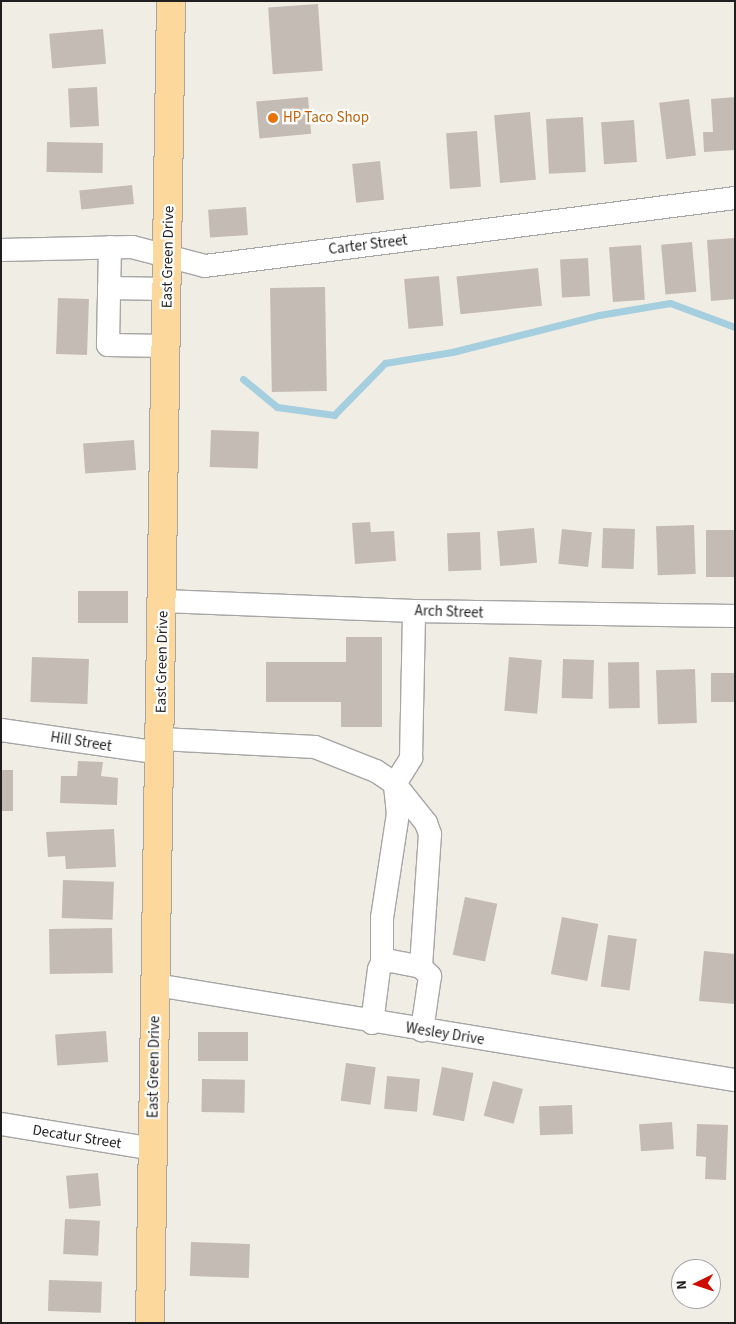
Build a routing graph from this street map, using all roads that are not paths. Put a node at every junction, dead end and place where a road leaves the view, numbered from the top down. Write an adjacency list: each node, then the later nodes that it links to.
1 (171, 1): 5 (main road, East Green Drive)
2 (735, 198): 5 (street, Carter Street)
3 (110, 247): 4 (street, Carter Street); 5 (street, Carter Street); 6 (street)
4 (1, 250)
5 (168, 255): 7 (main road, East Green Drive)
6 (109, 288): 7 (street); 8 (street)
7 (168, 289): 8 (main road, East Green Drive)
8 (167, 346): 9 (main road, East Green Drive)
9 (163, 601): 10 (street, Arch Street); 13 (main road, East Green Drive)
10 (414, 611): 11 (street, Arch Street); 14 (street)
11 (735, 616)
12 (1, 730): 13 (street, Hill Street)
13 (161, 746): 14 (street, Hill Street); 17 (main road, East Green Drive)
14 (395, 784): 15 (street); 16 (street, Hill Street)
15 (382, 964): 16 (street); 18 (street)
16 (421, 967): 19 (street)
17 (156, 985): 18 (street, Wesley Drive); 22 (main road, East Green Drive)
18 (372, 1023): 19 (street, Wesley Drive)
19 (422, 1030): 20 (street, Wesley Drive)
20 (735, 1080)
21 (1, 1124): 22 (street, Decatur Street)
22 (153, 1149): 23 (main road, East Green Drive)
23 (150, 1323)

